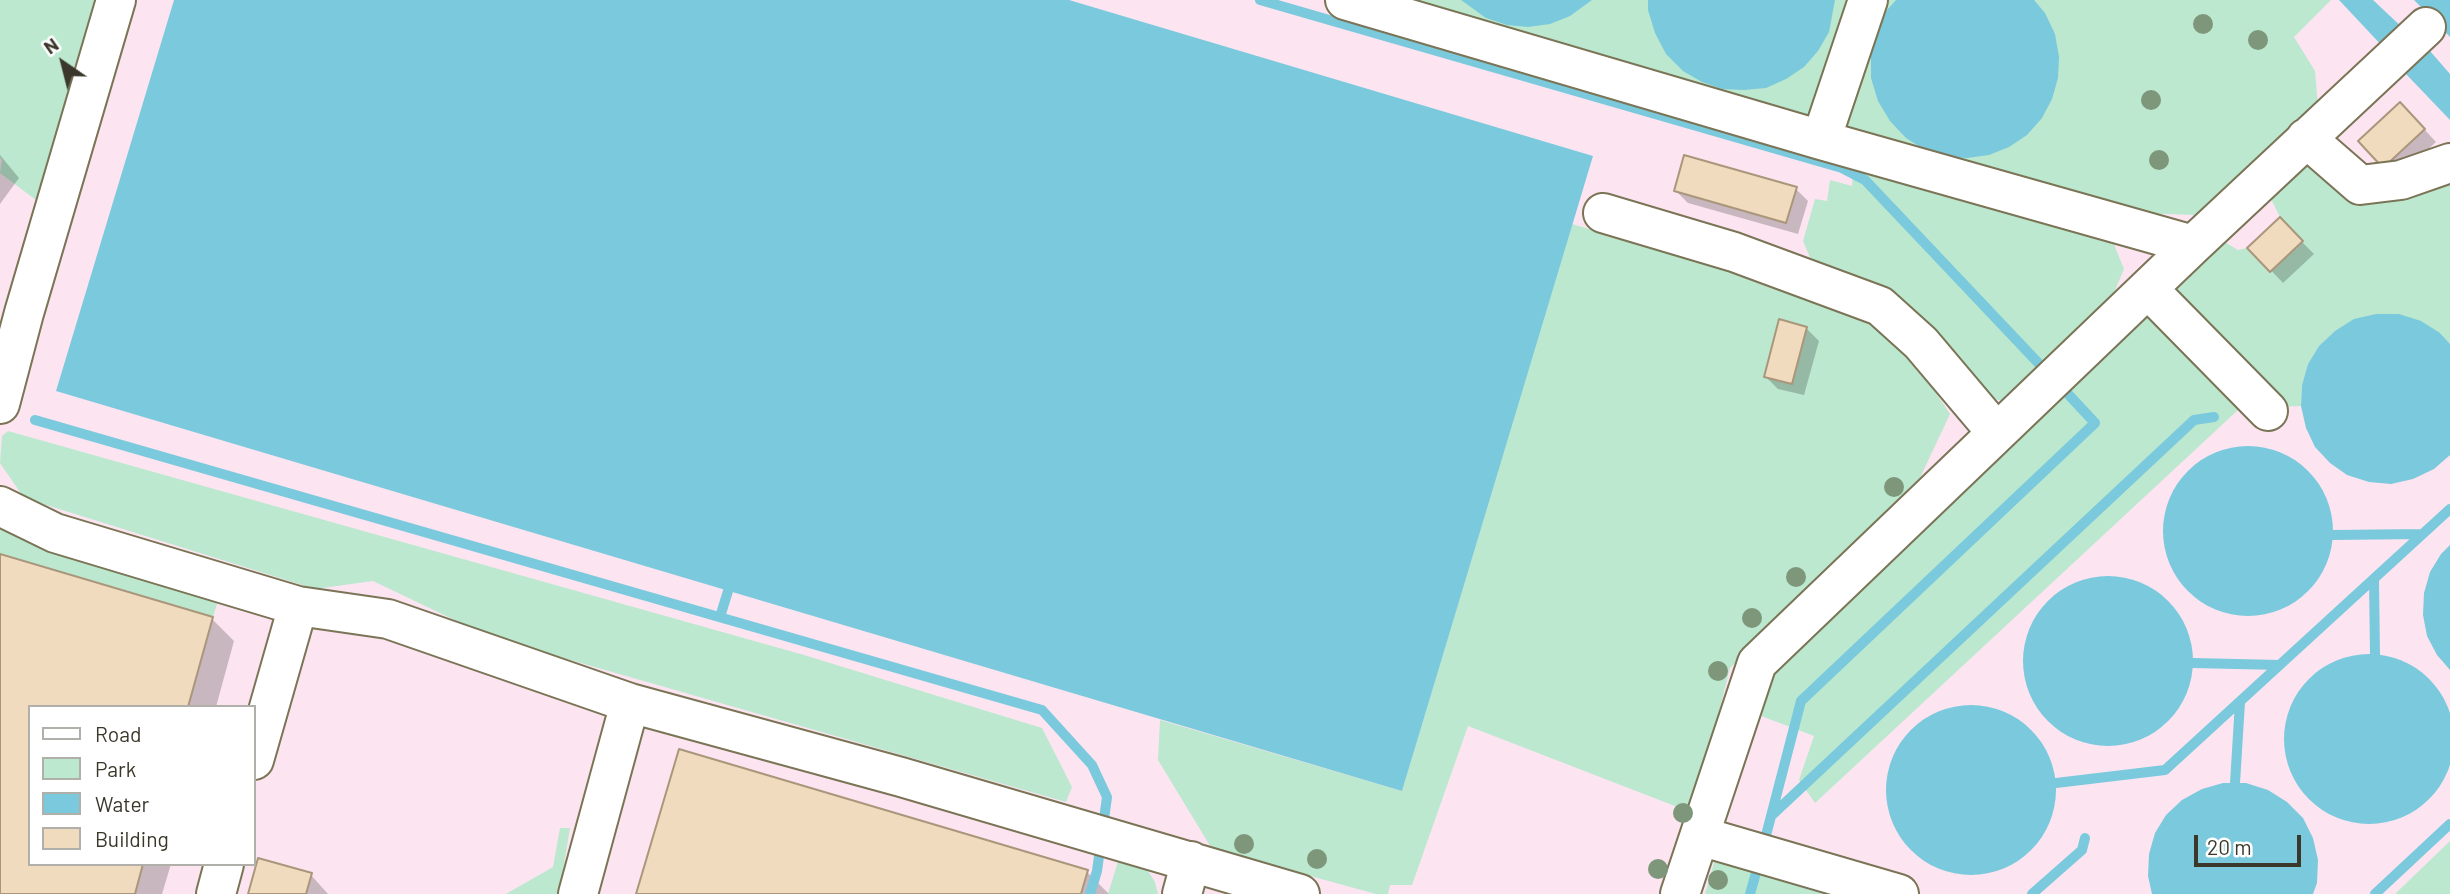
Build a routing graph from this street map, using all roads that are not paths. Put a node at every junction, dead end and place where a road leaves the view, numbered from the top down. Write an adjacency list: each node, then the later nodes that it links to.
1 (116, 0): 11 (lane)
2 (1345, 0): 6 (lane)
3 (1868, 0): 6 (lane)
4 (2426, 27): 5 (lane)
5 (2306, 138): 7 (lane); 9 (lane)
6 (1821, 140): 9 (lane)
7 (2450, 163)
8 (1603, 213): 14 (lane)
9 (2193, 245): 10 (lane)
10 (2148, 289): 13 (lane); 14 (lane)
11 (12, 310): 12 (lane)
12 (0, 404)
13 (2267, 411)
14 (1997, 433): 19 (lane)
15 (0, 506): 16 (lane)
16 (298, 606): 17 (lane); 18 (lane)
17 (631, 703): 21 (lane); 23 (lane)
18 (256, 753)
19 (1700, 836): 25 (lane); 26 (lane)
20 (223, 866): 22 (lane)
21 (1187, 878): 24 (lane)
22 (216, 894)
23 (578, 894)
24 (1300, 894)
25 (1680, 894)
26 (1899, 894)

